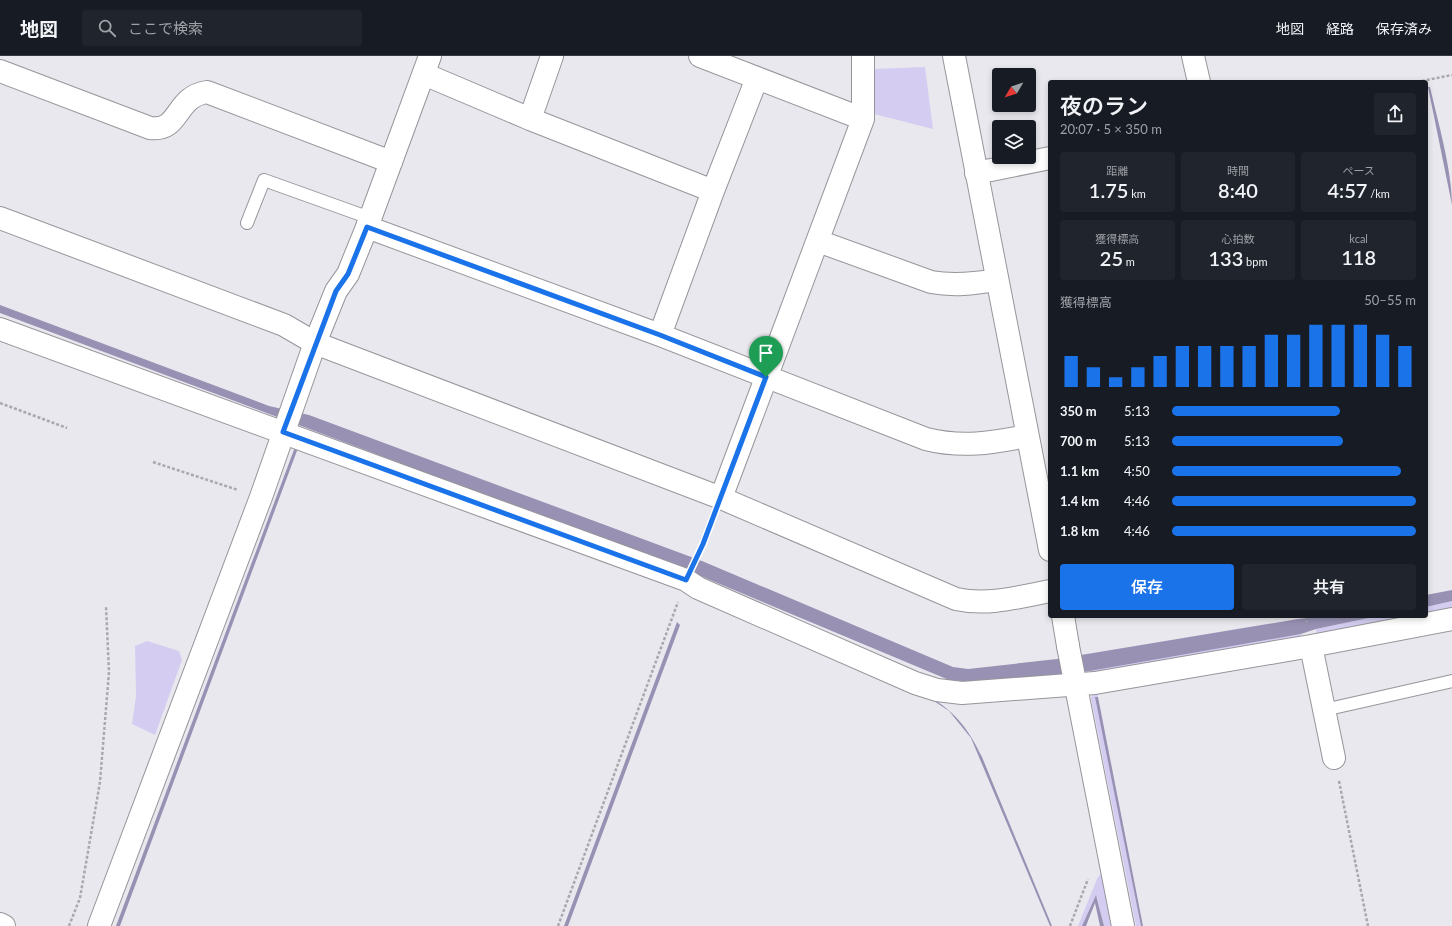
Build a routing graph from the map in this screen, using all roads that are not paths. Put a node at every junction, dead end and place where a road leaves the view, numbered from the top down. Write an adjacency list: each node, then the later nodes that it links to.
1 (552, 56): 10 (street)
2 (700, 56): 8 (street)
3 (863, 56): 11 (street)
4 (954, 56): 14 (street)
5 (1194, 56): 9 (street)
6 (427, 65): 10 (street); 13 (street)
7 (0, 71): 13 (street)
8 (757, 78): 11 (street); 15 (street)
9 (1199, 80)
10 (530, 118): 15 (street)
11 (862, 119): 19 (street)
12 (1048, 158): 14 (street)
13 (391, 162): 17 (street)
14 (976, 173): 20 (street)
15 (713, 191): 22 (street)
16 (0, 218): 23 (street)
17 (369, 222): 18 (lane); 22 (street); 23 (street)
18 (247, 223)
19 (818, 240): 20 (street); 24 (street)
20 (996, 280): 26 (street)
21 (0, 329): 25 (street)
22 (660, 335): 24 (street)
23 (315, 343): 25 (street); 27 (street)
24 (766, 377): 26 (street); 27 (street)
25 (283, 432): 34 (street); 39 (street)
26 (1027, 436): 28 (street)
27 (721, 498): 29 (street)
28 (1048, 540)
29 (1048, 591)
30 (1063, 618): 34 (street)
31 (1452, 619): 32 (street)
32 (1311, 646): 34 (street); 35 (street)
33 (1452, 681): 35 (lane)
34 (1076, 684): 40 (street)
35 (1324, 710): 36 (street)
36 (1334, 758)
37 (0, 924): 38 (street)
38 (4, 926)
39 (98, 926)
40 (1123, 926)

